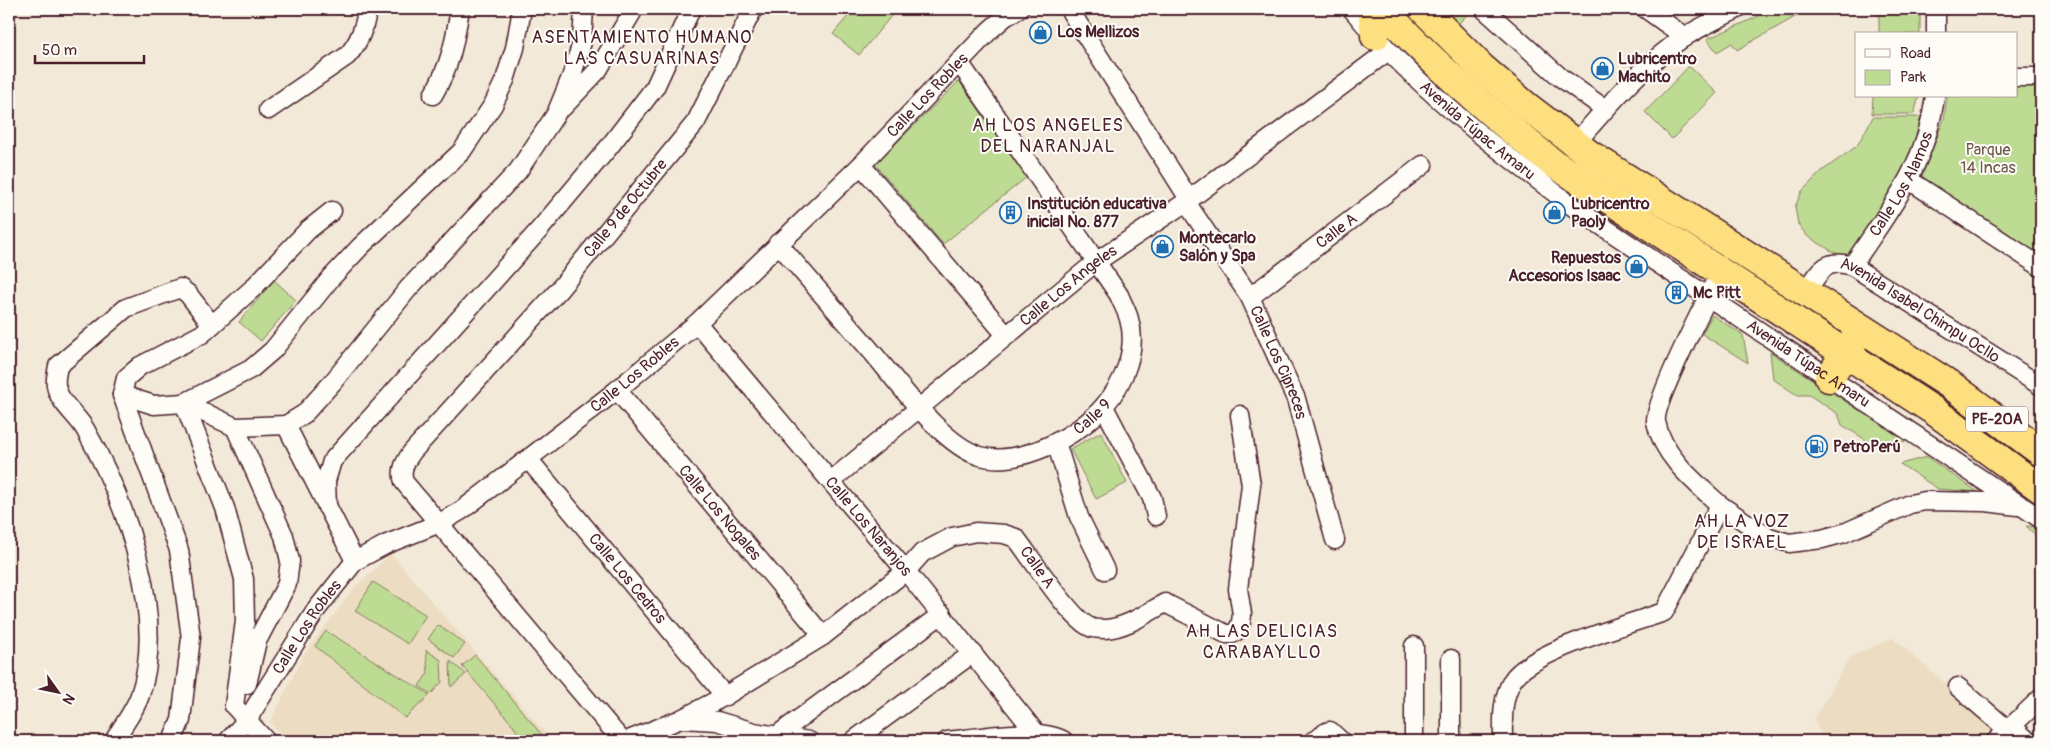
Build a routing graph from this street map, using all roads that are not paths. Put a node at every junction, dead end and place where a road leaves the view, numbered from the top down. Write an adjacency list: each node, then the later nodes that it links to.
1 (368, 9): 27 (street)
2 (460, 9): 24 (street)
3 (522, 9): 53 (street)
4 (584, 9): 28 (street)
5 (634, 9): 28 (street)
6 (691, 9): 65 (street)
7 (753, 9): 68 (street, Calle 9 de Octubre)
8 (1019, 9): 21 (street, Calle Los Robles)
9 (1069, 9): 34 (street, Calle Los Cipreces)
10 (1352, 9): 20 (street, Avenida Túpac Amaru)
11 (1372, 9): 20 (highway)
12 (1383, 9): 30 (highway, Avenida Túpac Amaru)
13 (1423, 9): 29 (highway)
14 (1484, 9): 26 (street)
15 (1646, 9): 19 (street)
16 (1737, 9): 19 (street)
17 (1936, 9): 18 (street)
18 (1936, 32)
19 (1685, 37): 26 (street)
20 (1382, 43): 30 (street, Avenida Túpac Amaru); 34 (street, Calle Los Angeles)
21 (959, 62): 31 (street, Calle Los Robles); 37 (street, Calle 9)
22 (2018, 77): 23 (street)
23 (2041, 77)
24 (432, 96)
25 (1935, 98): 33 (street, Calle Los Alamos)
26 (1605, 109): 29 (street)
27 (268, 110)
28 (556, 114): 57 (street)
29 (1575, 144): 41 (highway)
30 (1525, 155): 40 (highway, Avenida Túpac Amaru); 43 (street, Avenida Túpac Amaru)
31 (861, 165): 36 (street, Calle Los Robles); 47 (street)
32 (1423, 165): 42 (street, Calle A)
33 (1909, 180): 38 (street, Calle Los Alamos); 39 (street)
34 (1188, 200): 37 (street, Calle Los Angeles); 42 (street, Calle Los Cipreces)
35 (332, 211): 45 (street)
36 (778, 243): 44 (street, Calle Los Robles); 55 (street, Calle 9)
37 (1096, 262): 47 (street, Calle Los Angeles); 54 (street, Calle 9)
38 (1852, 266): 41 (street, Avenida Isabel Chimpu Ocllo); 50 (street, Avenida Isabel Chimpu Ocllo)
39 (2041, 267)
40 (1721, 272): 43 (street); 48 (highway, Avenida Túpac Amaru)
41 (1806, 293): 46 (highway)
42 (1250, 296): 69 (street, Calle Los Cipreces)
43 (1708, 297): 49 (street, Avenida Túpac Amaru); 64 (street)
44 (697, 323): 51 (street, Calle Los Robles); 62 (street, Calle Los Naranjos)
45 (212, 324): 52 (street); 86 (street)
46 (1862, 328): 48 (highway); 60 (highway, PE-20A)
47 (1006, 335): 55 (street, Calle Los Angeles)
48 (1845, 353): 49 (highway); 63 (highway, Avenida Túpac Amaru)
49 (1829, 378): 63 (street, Avenida Túpac Amaru)
50 (2041, 386)
51 (616, 390): 61 (street, Calle Los Robles); 74 (street, Calle Los Nogales)
52 (122, 395): 53 (street); 87 (street)
53 (184, 403): 58 (street); 81 (street)
54 (1104, 407): 59 (street, Calle 9); 66 (street)
55 (920, 408): 59 (street, Calle 9); 62 (street, Calle Los Angeles)
56 (1240, 415): 71 (street, Calle A)
57 (286, 425): 58 (street); 65 (street)
58 (235, 427): 81 (street)
59 (1056, 442): 72 (street)
60 (2041, 452)
61 (529, 460): 68 (street, Calle Los Robles); 79 (street, Calle Los Cedros)
62 (832, 480): 71 (street, Calle Los Naranjos)
63 (2032, 498): 64 (street); 67 (street, Avenida Túpac Amaru)
64 (1720, 505): 100 (street)
65 (327, 507): 70 (street)
66 (1156, 516)
67 (2041, 519)
68 (440, 523): 70 (street, Calle Los Robles); 90 (street)
69 (1334, 540)
70 (354, 561): 81 (street, Calle Los Robles)
71 (906, 570): 73 (street, Calle Los Naranjos); 74 (street, Calle A)
72 (1105, 570)
73 (942, 614): 76 (street, Calle Los Naranjos); 85 (street)
74 (824, 636): 79 (street, Calle A)
75 (1414, 646): 98 (street)
76 (972, 653): 84 (street, Calle Los Naranjos); 93 (street)
77 (1451, 659): 99 (street)
78 (1958, 687): 83 (street)
79 (725, 696): 82 (street, Calle A)
80 (2041, 698): 83 (street)
81 (240, 713): 88 (street, Calle Los Robles); 89 (street)
82 (681, 719): 85 (street); 91 (street, Calle A)
83 (2005, 732): 101 (street)
84 (1036, 733): 94 (street); 95 (street)
85 (776, 736): 92 (street)
86 (114, 741)
87 (172, 741)
88 (228, 741)
89 (266, 741)
90 (622, 741)
91 (626, 741)
92 (810, 741)
93 (853, 741)
94 (947, 741)
95 (1064, 741)
96 (1313, 741): 97 (street)
97 (1341, 741)
98 (1414, 741)
99 (1451, 741)
100 (1503, 741)
101 (2028, 741)

